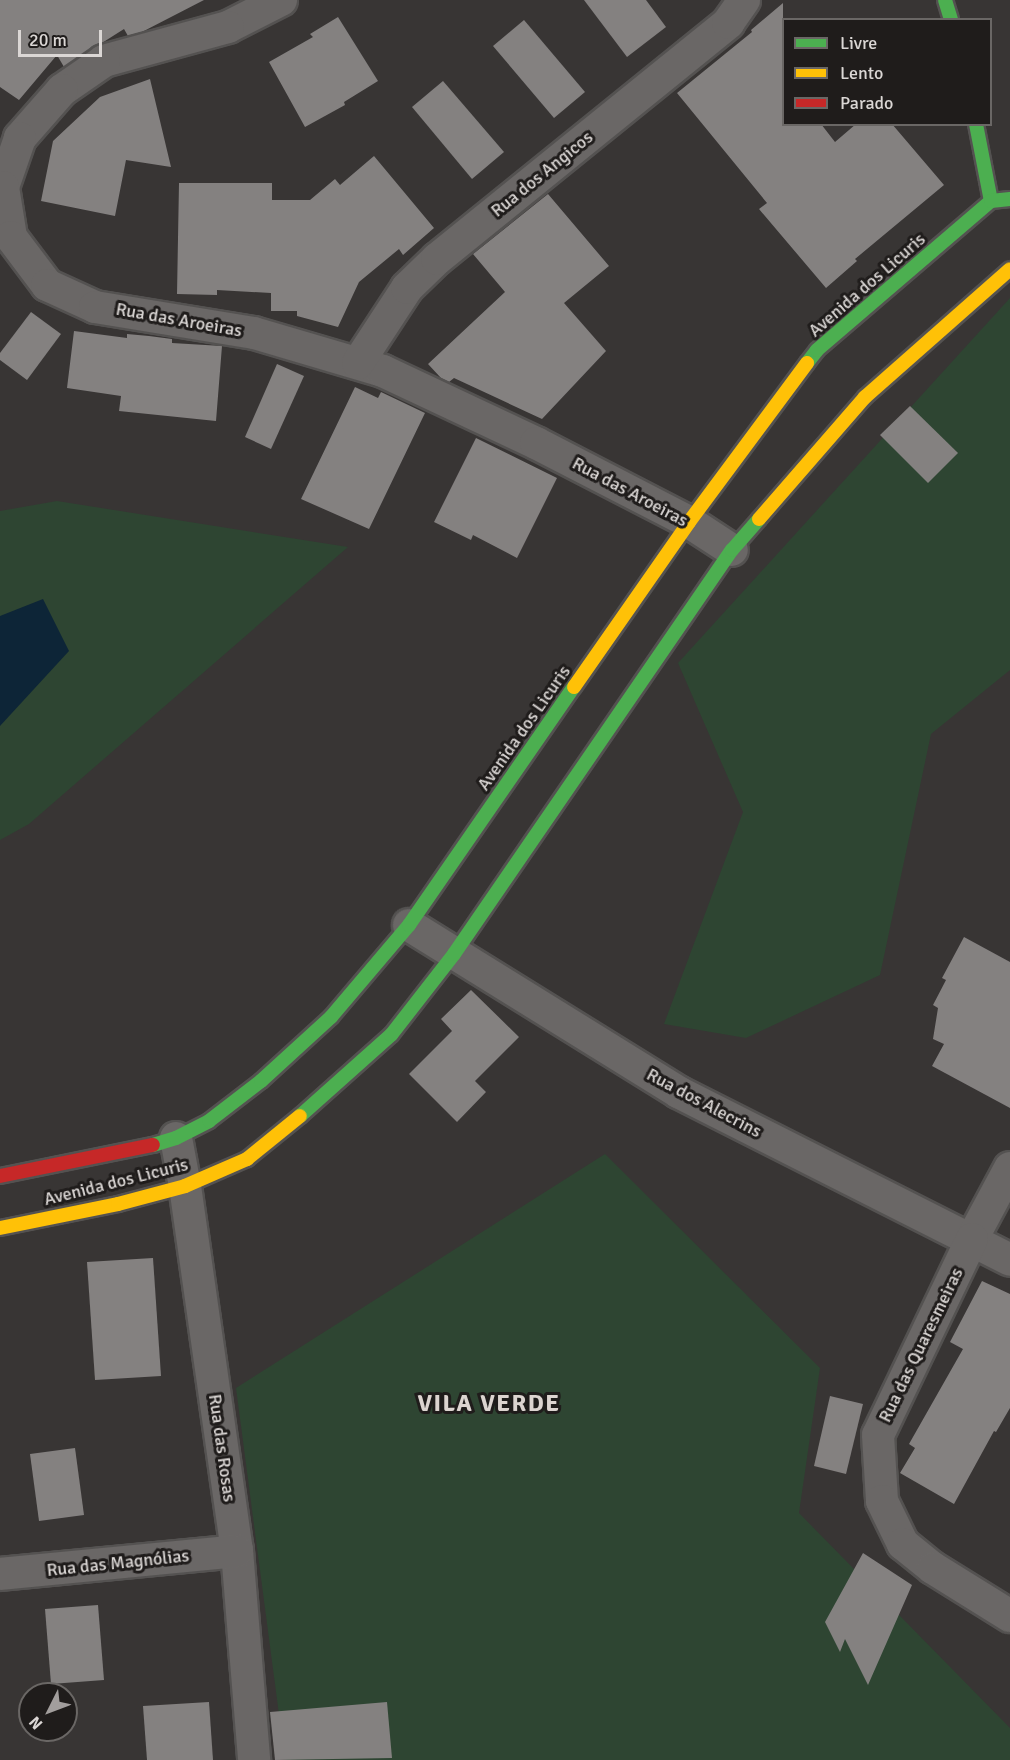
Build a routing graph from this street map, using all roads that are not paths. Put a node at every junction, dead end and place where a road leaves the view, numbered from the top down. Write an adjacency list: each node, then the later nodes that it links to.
1 (281, 0): 9 (street, Rua das Aroeiras)
2 (744, 0): 9 (street, Rua dos Angicos)
3 (945, 0): 4 (street)
4 (950, 18)
5 (976, 126): 7 (street)
6 (1010, 199): 7 (street)
7 (991, 201): 10 (street, Avenida dos Licuris)
8 (1010, 269): 11 (street, Avenida dos Licuris)
9 (358, 363): 10 (street, Rua das Aroeiras)
10 (689, 522): 11 (street, Rua das Aroeiras); 12 (street, Avenida dos Licuris)
11 (732, 550): 13 (street, Avenida dos Licuris)
12 (409, 925): 13 (street, Rua dos Alecrins); 14 (street, Avenida dos Licuris)
13 (454, 954): 17 (street, Avenida dos Licuris); 19 (street, Rua dos Alecrins)
14 (176, 1137): 16 (street, Avenida dos Licuris); 17 (street, Rua das Rosas)
15 (1010, 1168): 19 (street, Rua das Quaresmeiras)
16 (0, 1176)
17 (185, 1186): 18 (street, Avenida dos Licuris); 21 (street, Rua das Rosas)
18 (0, 1228)
19 (972, 1239): 20 (street, Rua dos Alecrins); 23 (street, Rua das Quaresmeiras)
20 (1010, 1260)
21 (237, 1551): 22 (street, Rua das Magnólias); 24 (street, Rua das Rosas)
22 (0, 1574)
23 (1010, 1616)
24 (254, 1760)

